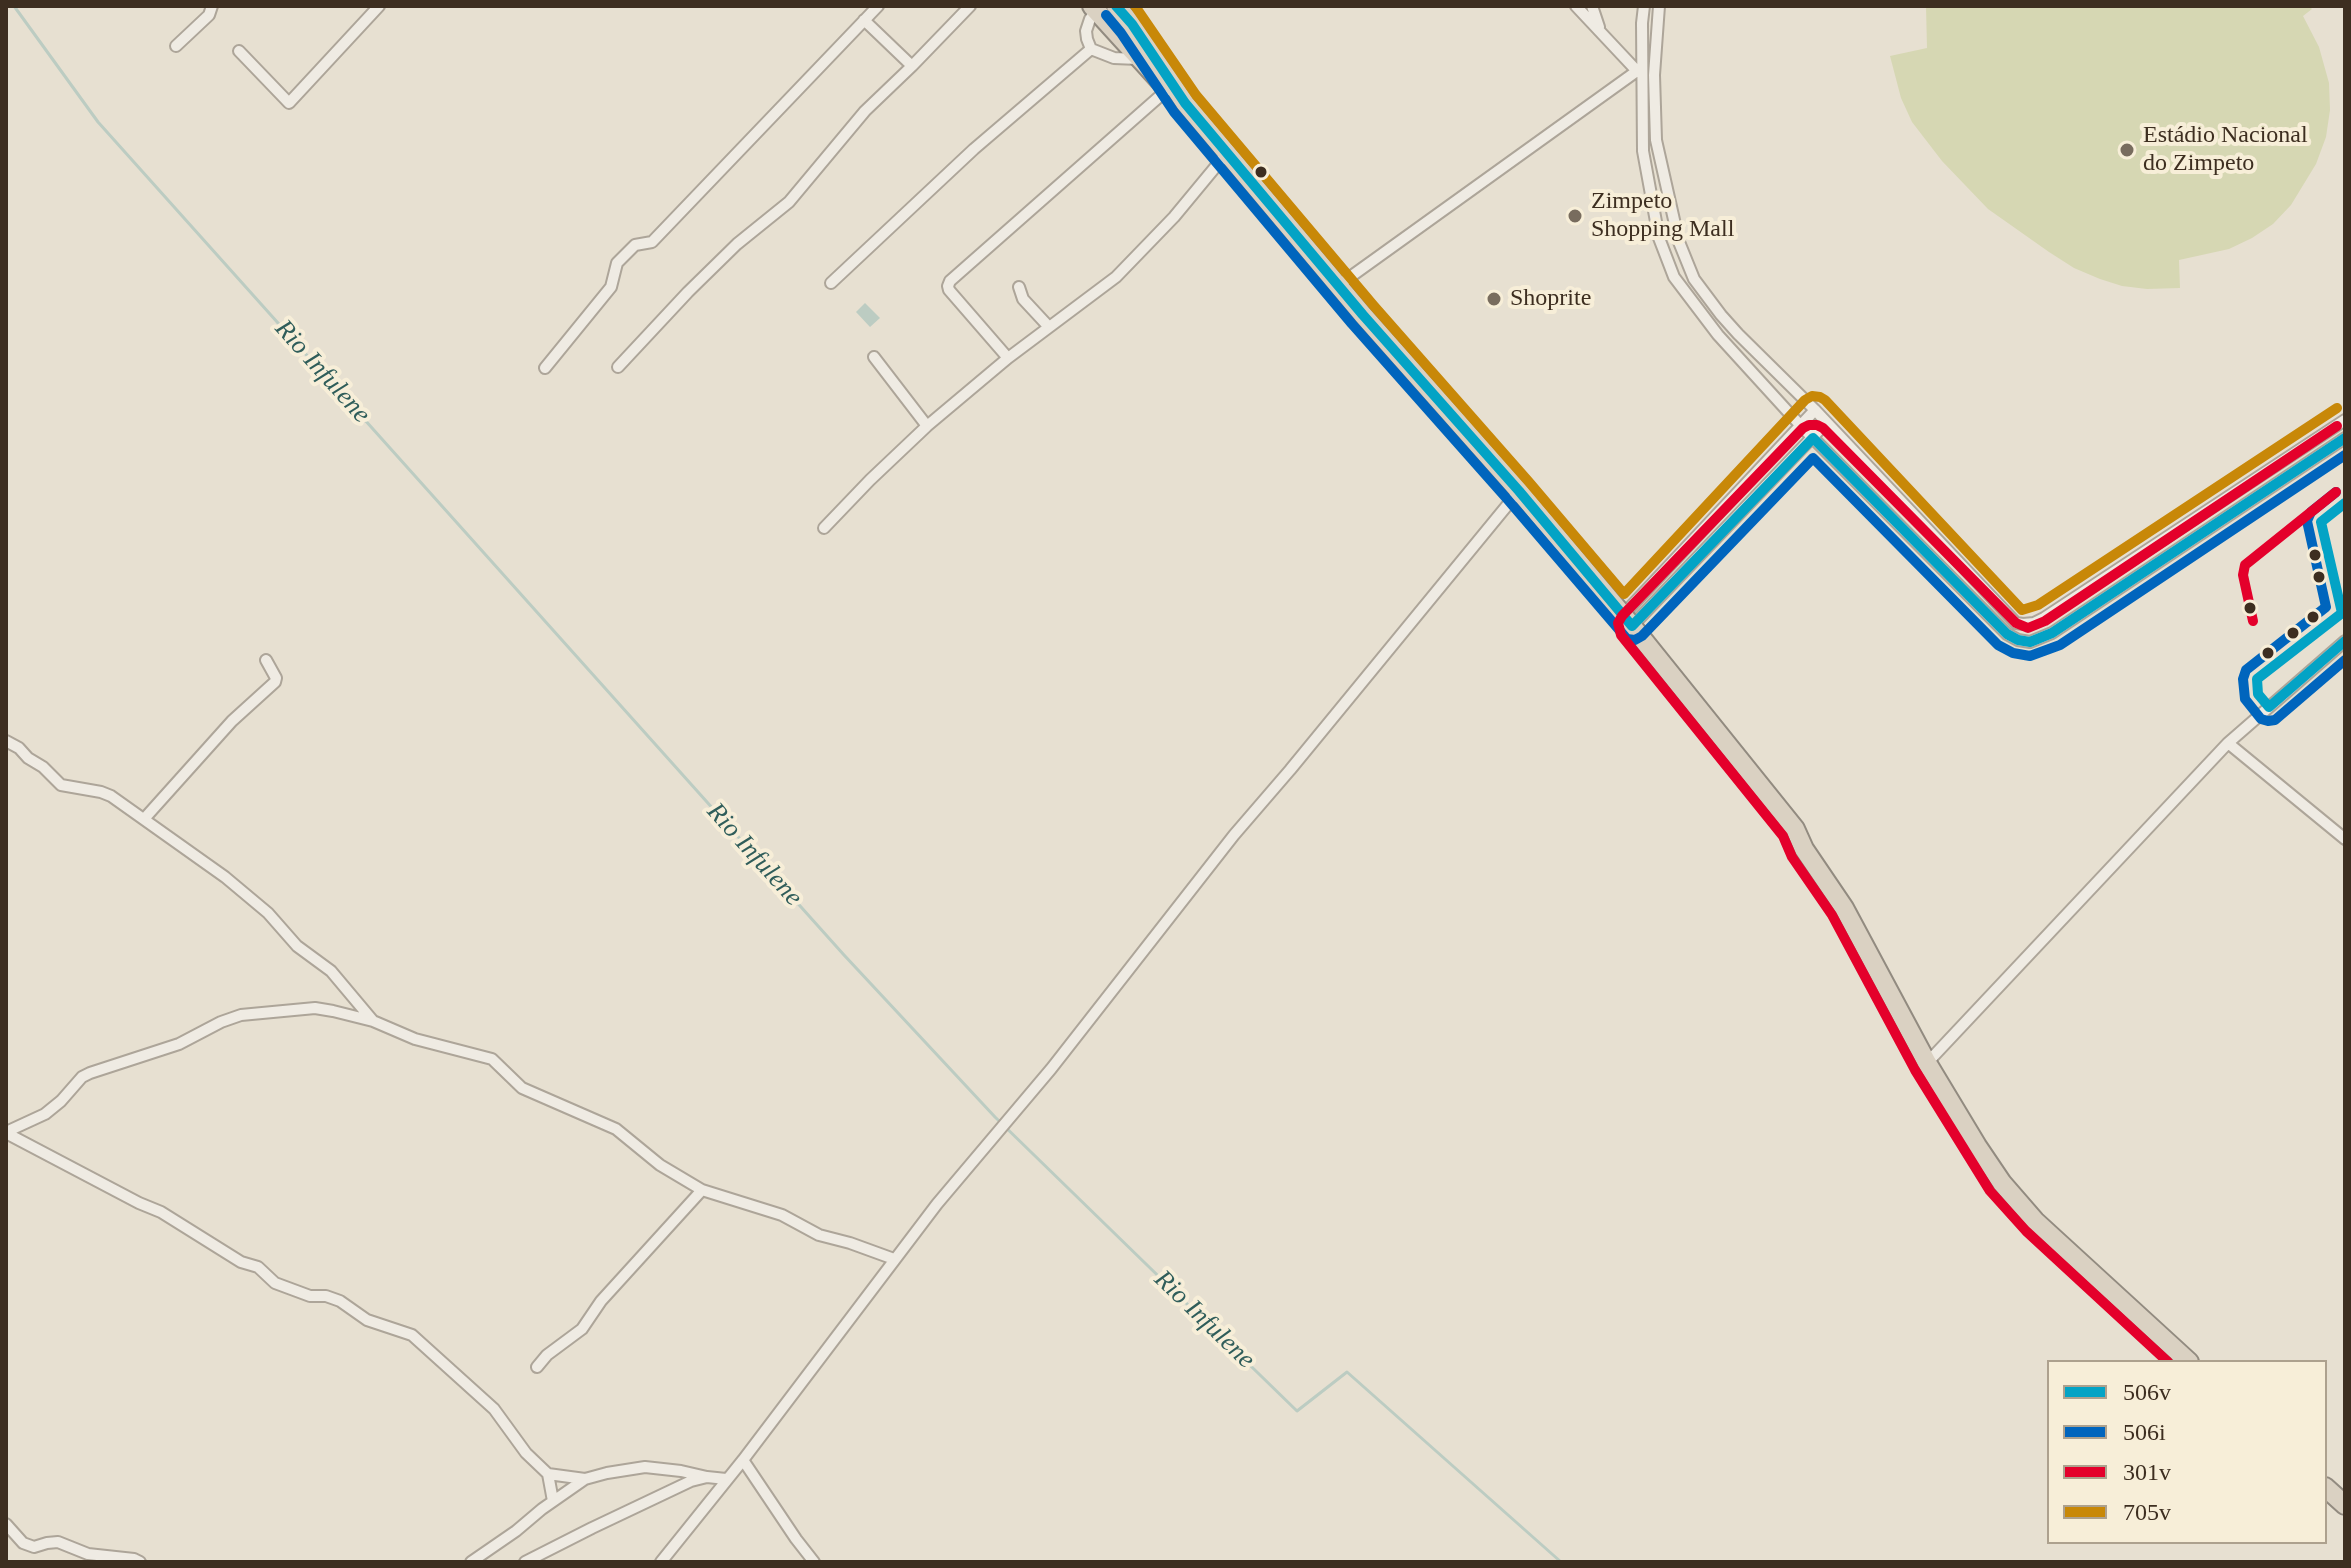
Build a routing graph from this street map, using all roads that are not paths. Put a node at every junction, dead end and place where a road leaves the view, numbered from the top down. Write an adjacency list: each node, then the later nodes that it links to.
1 (212, 6): 13 (street)
2 (379, 6): 15 (street)
3 (878, 6): 11 (street)
4 (970, 6): 17 (street)
5 (1116, 6): 20 (highway)
6 (1576, 6): 12 (street)
7 (1592, 6): 12 (street)
8 (1644, 6): 18 (street)
9 (1659, 6): 30 (street)
10 (1094, 8): 14 (street); 16 (highway)
11 (864, 20): 17 (street); 29 (street)
12 (1601, 31): 18 (street)
13 (176, 46)
14 (1091, 49): 16 (street); 22 (street)
15 (239, 51)
16 (1138, 59): 19 (highway)
17 (912, 66): 28 (street)
18 (1639, 71): 23 (street); 34 (street)
19 (1168, 89): 20 (highway); 27 (street)
20 (1185, 103): 21 (highway)
21 (1227, 153): 23 (highway); 25 (street)
22 (831, 283)
23 (1339, 285): 37 (highway)
24 (1019, 287): 25 (street)
25 (1049, 327): 27 (street)
26 (874, 357): 33 (street)
27 (1008, 358): 33 (street)
28 (618, 367)
29 (545, 368)
30 (1815, 410): 32 (street); 34 (street)
31 (2345, 420): 32 (street)
32 (1826, 423): 35 (street)
33 (927, 426): 38 (street)
34 (1801, 426): 35 (street); 39 (street)
35 (1813, 438): 36 (street); 39 (street)
36 (2345, 438)
37 (1519, 491): 39 (highway); 50 (street)
38 (824, 528)
39 (1628, 620): 47 (highway)
40 (2345, 641): 43 (street)
41 (266, 660): 44 (street)
42 (6, 741): 44 (street)
43 (2228, 743): 45 (street); 47 (street)
44 (144, 819): 46 (street)
45 (2345, 839)
46 (373, 1021): 48 (street); 49 (street)
47 (1927, 1063): 51 (highway)
48 (6, 1132): 54 (street)
49 (702, 1190): 50 (street); 52 (street)
50 (894, 1259): 53 (street)
51 (2187, 1360)
52 (537, 1367)
53 (743, 1460): 57 (street); 66 (street)
54 (548, 1474): 56 (street); 59 (street)
55 (707, 1477): 56 (street); 57 (street); 64 (street)
56 (585, 1479): 59 (street)
57 (726, 1479): 65 (street)
58 (2327, 1489): 60 (highway)
59 (553, 1501): 63 (street)
60 (2345, 1505)
61 (6, 1524): 62 (street)
62 (140, 1562)
63 (471, 1562)
64 (525, 1562)
65 (661, 1562)
66 (814, 1562)

